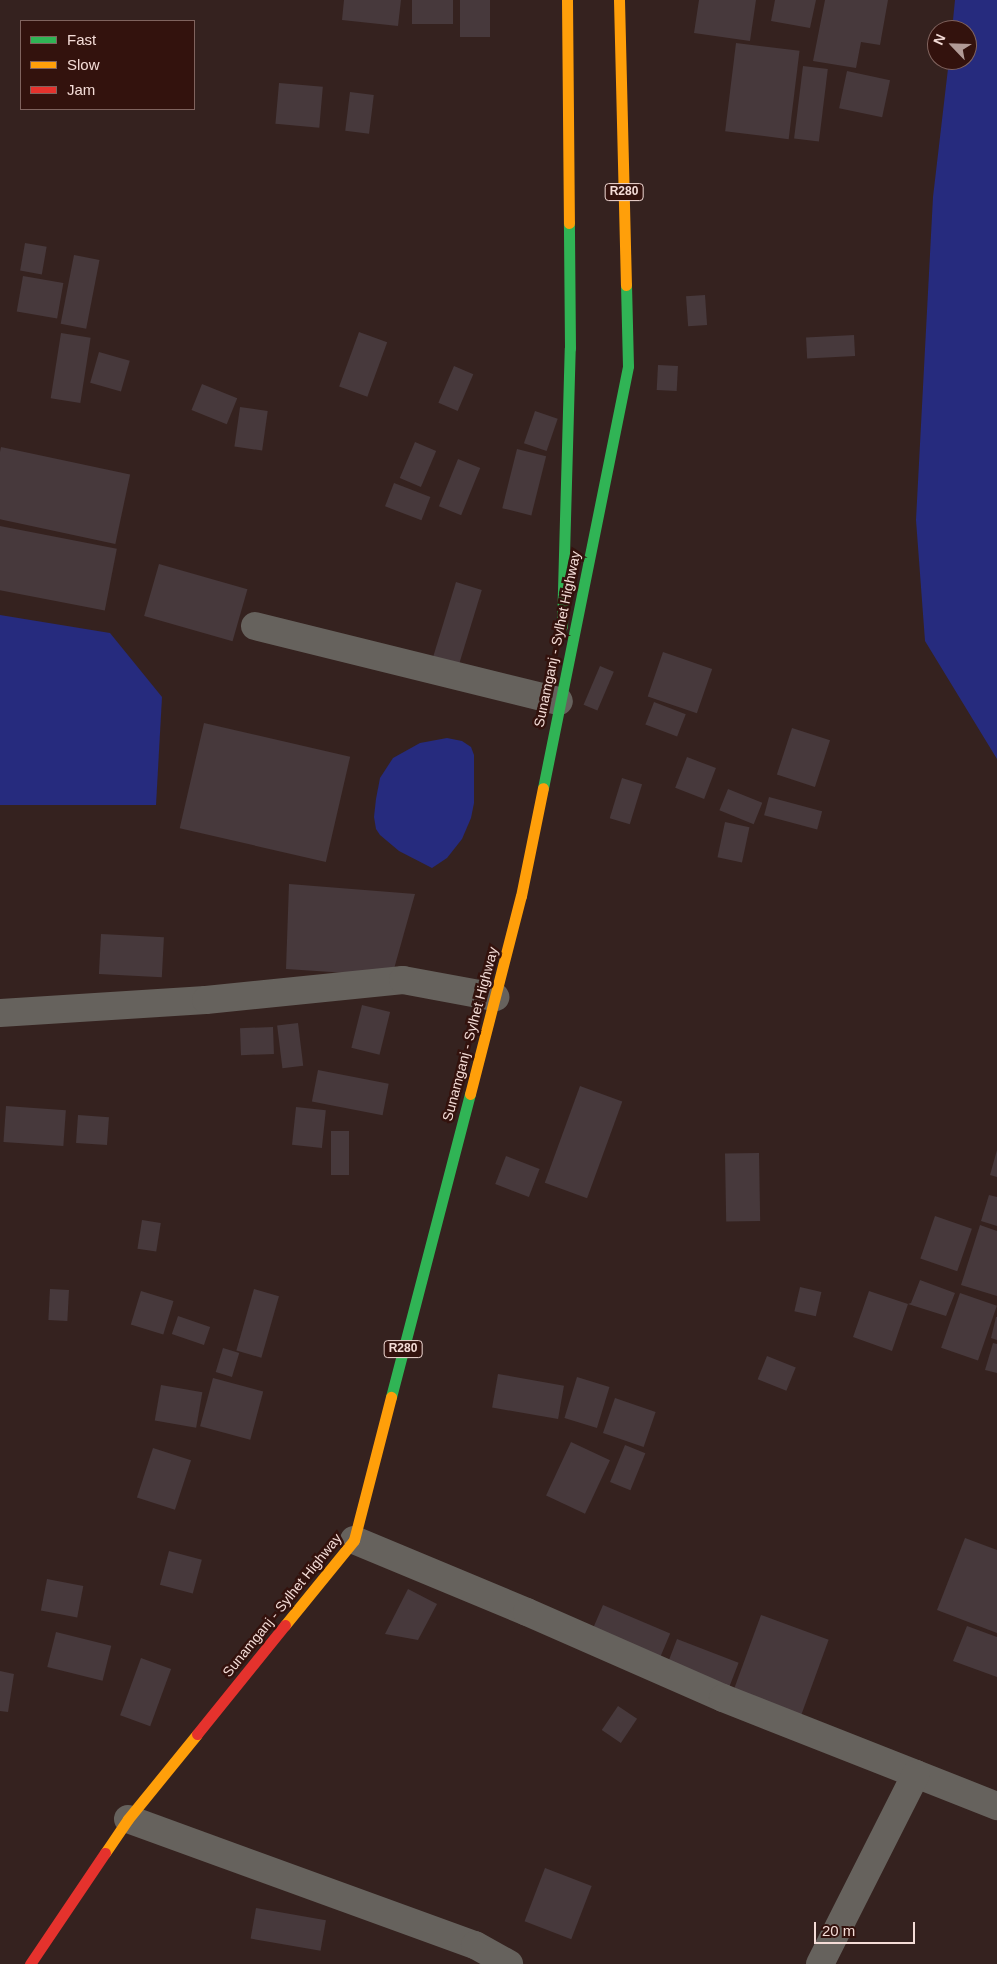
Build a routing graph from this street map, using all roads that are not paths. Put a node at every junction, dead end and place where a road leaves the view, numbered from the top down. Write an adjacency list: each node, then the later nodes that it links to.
1 (567, 0): 4 (main road)
2 (619, 0): 4 (main road, Sunamganj - Sylhet Highway / R280)
3 (256, 626): 4 (street)
4 (560, 701): 5 (main road, Sunamganj - Sylhet Highway / R280)
5 (495, 997): 6 (street); 7 (main road, Sunamganj - Sylhet Highway / R280)
6 (0, 1013)
7 (354, 1540): 8 (street); 10 (main road, Sunamganj - Sylhet Highway / R280)
8 (916, 1774): 9 (street); 14 (street)
9 (997, 1806)
10 (128, 1819): 11 (street); 12 (main road, Sunamganj - Sylhet Highway / R280)
11 (471, 1954): 13 (street)
12 (30, 1964)
13 (509, 1964)
14 (820, 1964)

